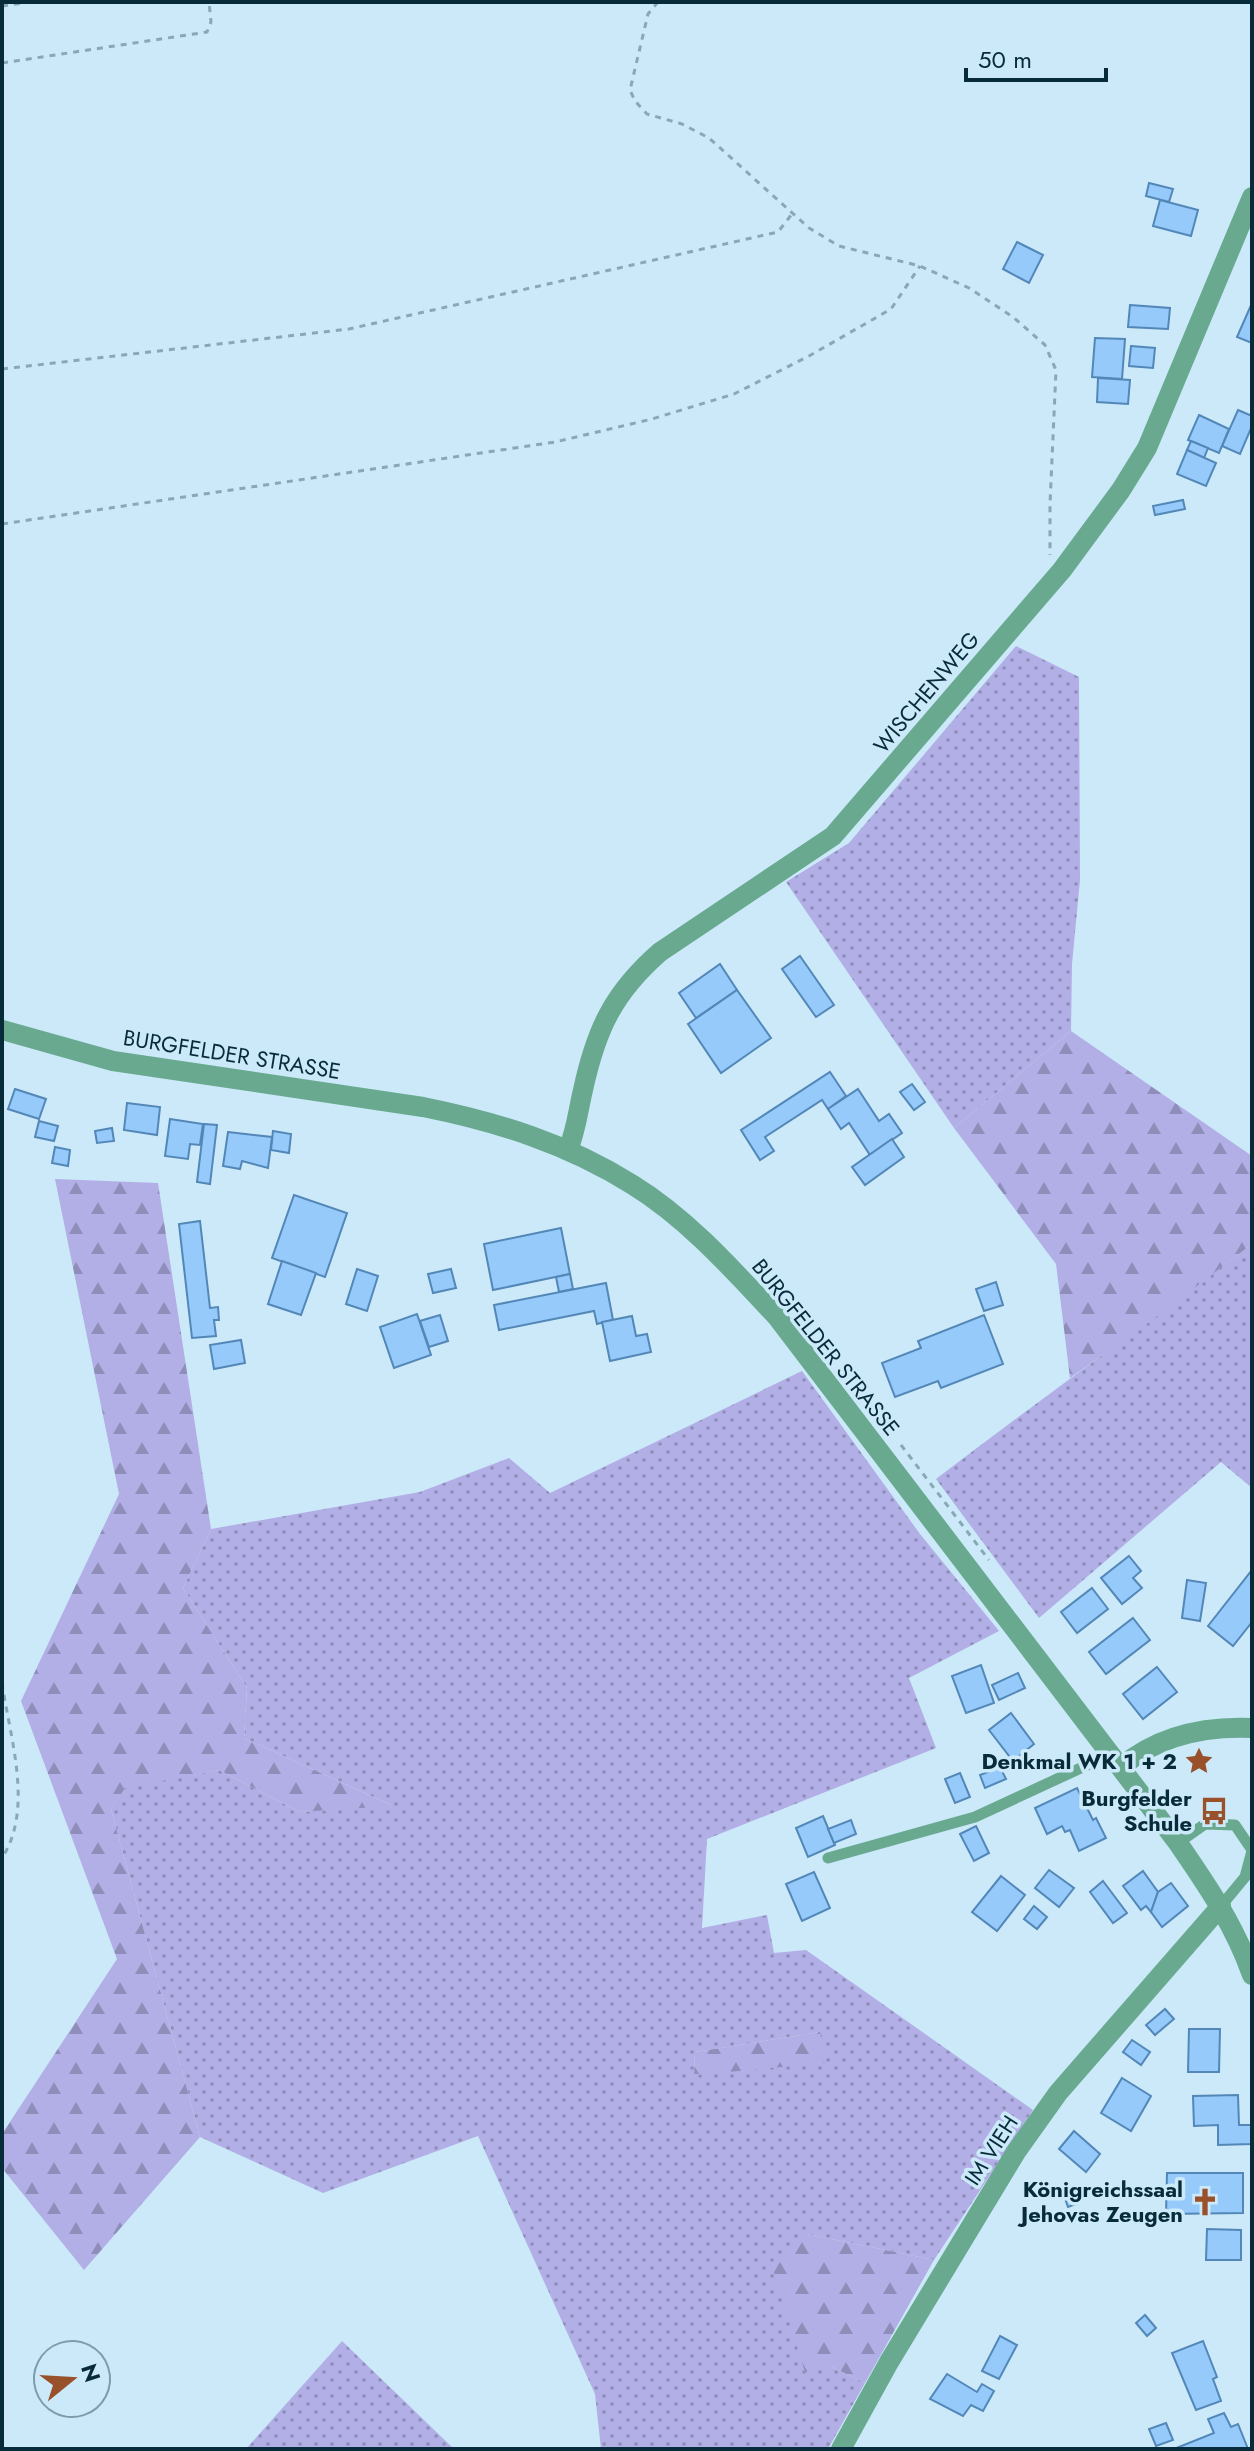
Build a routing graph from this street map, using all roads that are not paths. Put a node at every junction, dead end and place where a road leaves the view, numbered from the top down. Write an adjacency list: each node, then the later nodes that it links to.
1 (1252, 197): 3 (street, WISCHENWEG)
2 (2, 1030): 3 (street, BURGFELDER STRASSE)
3 (568, 1150): 5 (street, BURGFELDER STRASSE)
4 (1252, 1728): 5 (street)
5 (1116, 1760): 6 (street, BURGFELDER STRASSE); 8 (lane)
6 (1178, 1843): 7 (lane); 9 (street, BURGFELDER STRASSE)
7 (1252, 1851): 9 (lane)
8 (828, 1858)
9 (1221, 1906): 10 (street, BURGFELDER STRASSE); 11 (street, IM VIEH)
10 (1252, 1975)
11 (841, 2449)

